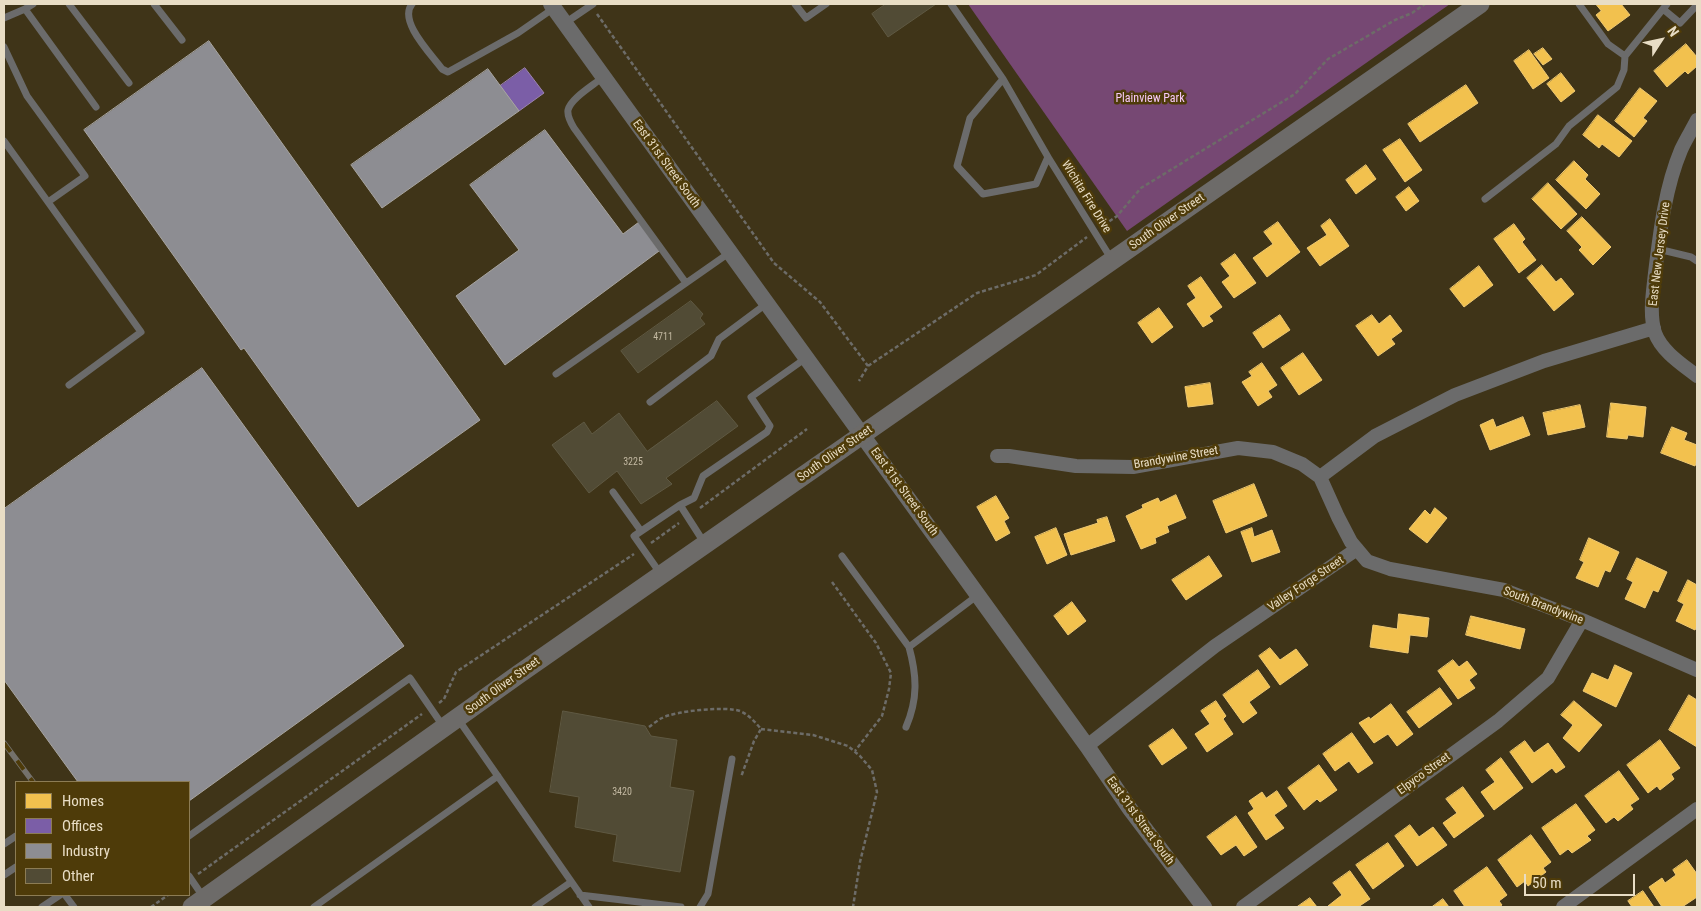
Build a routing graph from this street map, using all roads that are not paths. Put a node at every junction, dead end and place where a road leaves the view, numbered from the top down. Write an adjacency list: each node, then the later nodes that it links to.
1 (33, 4): 14 (lane)
2 (68, 4): 22 (lane)
3 (154, 4): 17 (lane)
4 (412, 4): 12 (lane)
5 (795, 4): 6 (lane)
6 (826, 4)
7 (950, 4): 21 (lane)
8 (1480, 4): 31 (main road, South Oliver Street)
9 (1579, 4): 19 (lane)
10 (592, 5): 16 (lane)
11 (1697, 5): 13 (lane)
12 (552, 6): 16 (street, East 31st Street South)
13 (1665, 6): 19 (lane)
14 (25, 9): 15 (lane); 23 (lane)
15 (4, 18)
16 (565, 23): 20 (street, East 31st Street South)
17 (182, 40)
18 (4, 47): 28 (lane)
19 (1625, 56): 27 (lane)
20 (604, 77): 30 (street, East 31st Street South); 33 (lane)
21 (1003, 79): 26 (lane); 26 (lane, Wichita Fire Drive)
22 (130, 83)
23 (96, 107)
24 (1697, 120): 29 (street, East New Jersey Drive)
25 (4, 141): 28 (lane)
26 (1048, 158): 31 (lane, Wichita Fire Drive)
27 (1485, 199)
28 (48, 202): 39 (lane)
29 (1658, 249): 32 (lane); 35 (street, East New Jersey Drive)
30 (729, 253): 33 (lane); 34 (street, East 31st Street South)
31 (1112, 260): 41 (main road, South Oliver Street)
32 (1697, 261)
33 (686, 283): 37 (lane)
34 (767, 304): 36 (street, East 31st Street South); 40 (lane)
35 (1654, 328): 38 (street, East New Jersey Drive); 43 (street)
36 (806, 358): 41 (street, East 31st Street South); 45 (lane)
37 (556, 374)
38 (1697, 376)
39 (69, 385)
40 (650, 402)
41 (862, 435): 47 (main road, South Oliver Street); 51 (street, East 31st Street South)
42 (997, 456): 43 (street, Brandywine Street)
43 (1320, 477): 48 (street, Valley Forge Street)
44 (613, 492): 46 (lane)
45 (680, 505): 46 (lane); 47 (lane)
46 (641, 531): 50 (lane)
47 (705, 544): 50 (main road, South Oliver Street)
48 (1357, 550): 52 (street, South Brandywine); 57 (street, Valley Forge Street)
49 (842, 556): 53 (lane)
50 (661, 575): 55 (main road, South Oliver Street)
51 (978, 595): 53 (lane); 57 (street, East 31st Street South)
52 (1582, 620): 54 (street, South Brandywine); 80 (street, Elpyco Street)
53 (909, 646): 56 (lane)
54 (1697, 670)
55 (451, 724): 59 (lane); 61 (lane); 71 (main road, South Oliver Street)
56 (906, 727)
57 (1087, 746): 79 (street, East 31st Street South)
58 (732, 759): 78 (lane)
59 (498, 776): 67 (lane); 74 (lane)
60 (1697, 808): 81 (street)
61 (190, 835)
62 (15, 837): 63 (lane)
63 (4, 844)
64 (15, 868): 65 (lane)
65 (4, 875)
66 (190, 877): 71 (lane)
67 (571, 882): 68 (lane); 75 (lane)
68 (580, 895): 76 (lane); 77 (lane)
69 (58, 896): 72 (lane)
70 (66, 896): 73 (lane)
71 (198, 903)
72 (42, 907)
73 (74, 907)
74 (314, 907)
75 (535, 907)
76 (589, 907)
77 (681, 907)
78 (700, 907)
79 (1204, 907)
80 (1243, 907)
81 (1563, 907)

